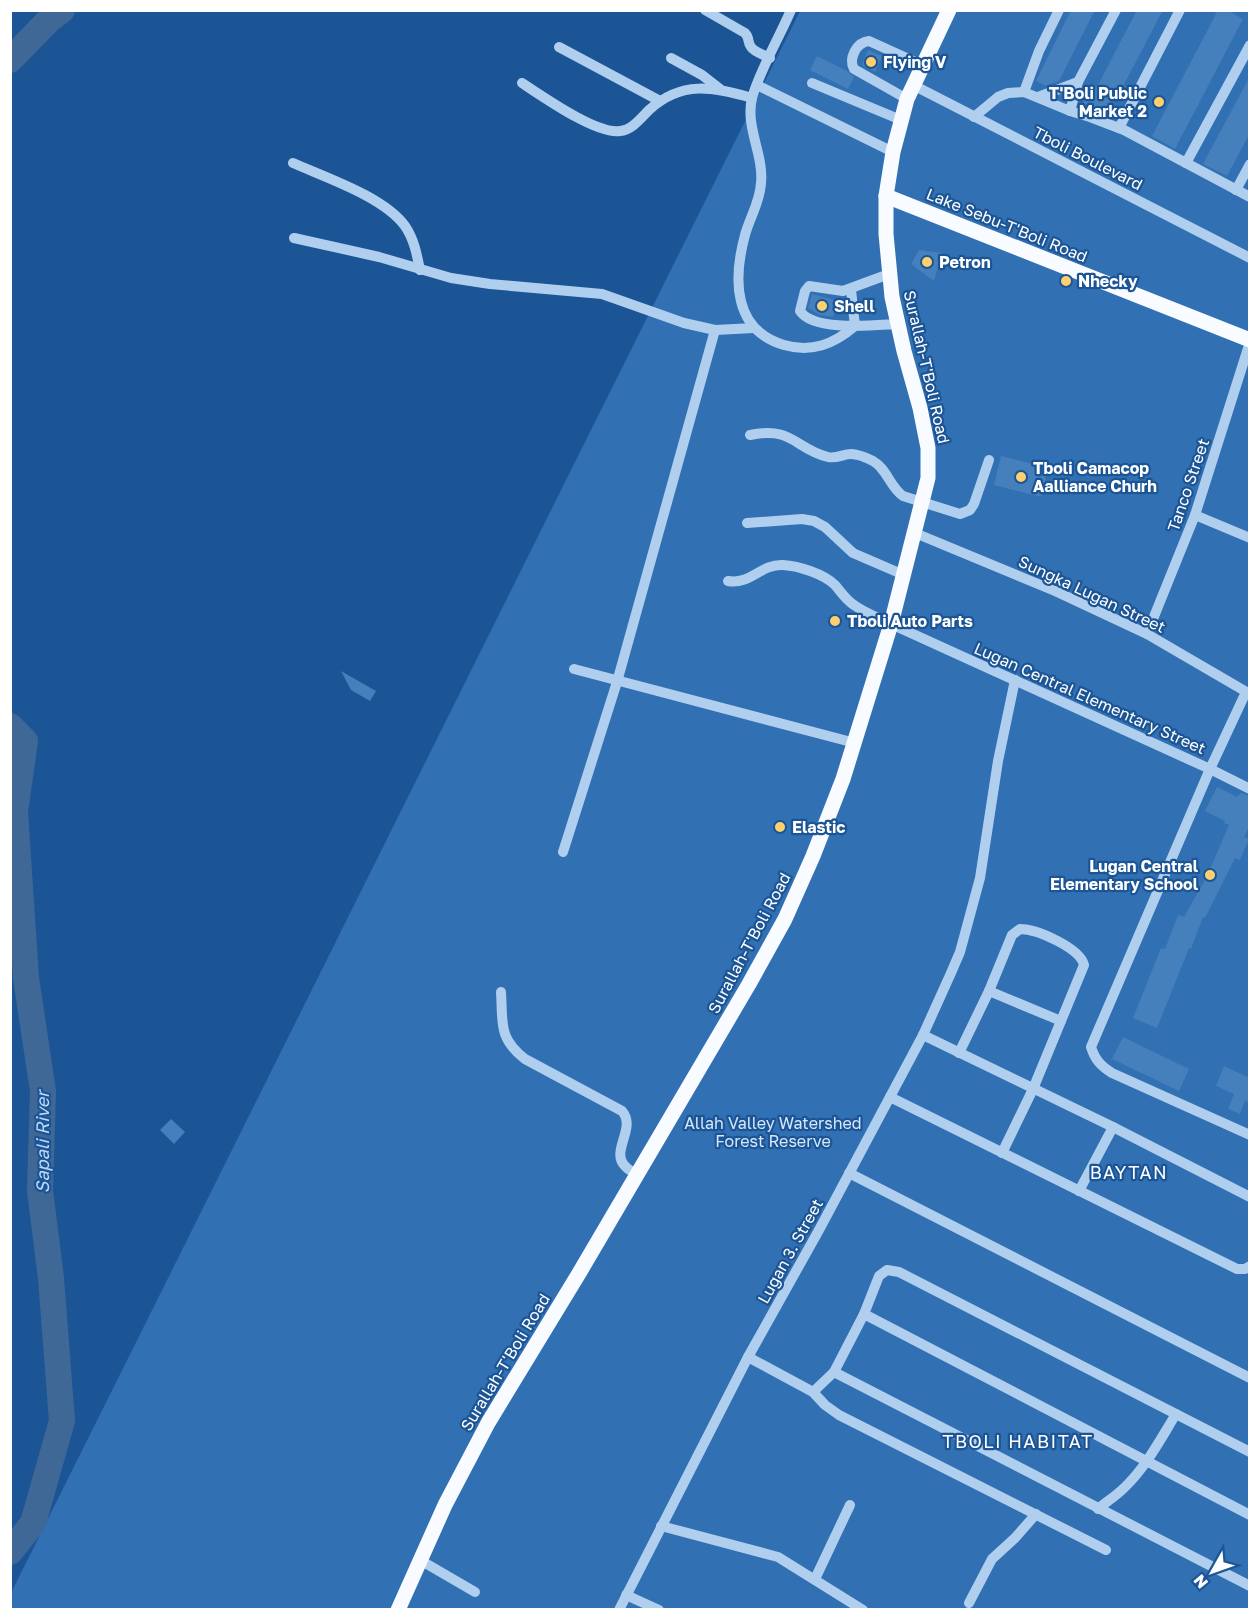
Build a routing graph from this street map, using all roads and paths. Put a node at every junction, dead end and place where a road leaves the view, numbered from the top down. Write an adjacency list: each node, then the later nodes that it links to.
1 (705, 10): 10 (street)
2 (791, 10): 10 (street)
3 (949, 10): 11 (main road, Surallah-T'Boli Road)
4 (1059, 10): 18 (street)
5 (1116, 10): 12 (street)
6 (1180, 10): 25 (street)
7 (1250, 45): 28 (street)
8 (559, 47): 21 (street)
9 (671, 58): 16 (street)
10 (770, 58): 15 (street)
11 (922, 65): 17 (main road, Surallah-T'Boli Road); 17 (street, Tboli Boulevard)
12 (1078, 82): 19 (street); 22 (street)
13 (522, 83): 21 (street)
14 (812, 83): 24 (street)
15 (757, 85): 20 (street); 26 (street)
16 (721, 89): 20 (street); 21 (street)
17 (910, 92): 23 (street, Tboli Boulevard); 24 (main road, Surallah-T'Boli Road)
18 (1024, 92): 19 (street); 23 (street)
19 (1038, 97): 22 (street)
20 (752, 98): 40 (street)
21 (660, 101)
22 (1070, 111): 25 (street)
23 (974, 117): 34 (street, Tboli Boulevard)
24 (901, 120): 26 (main road, Surallah-T'Boli Road)
25 (1119, 128): 28 (street)
26 (893, 152): 31 (main road, Surallah-T'Boli Road)
27 (293, 163): 35 (street)
28 (1186, 163): 30 (street)
29 (1250, 164): 30 (street)
30 (1236, 190): 32 (street)
31 (886, 196): 36 (main road, Surallah-T'Boli Road); 42 (main road, Lake Sebu-T'Boli Road)
32 (1250, 197)
33 (294, 238): 35 (street)
34 (1250, 258)
35 (420, 270): 41 (street)
36 (889, 274): 37 (street); 38 (main road, Surallah-T'Boli Road)
37 (851, 290): 39 (street); 39 (street)
38 (898, 324): 39 (street); 45 (main road, Surallah-T'Boli Road)
39 (855, 326): 40 (street)
40 (754, 328): 41 (street)
41 (715, 330): 56 (street)
42 (1250, 341): 46 (street, Tanco Street)
43 (750, 435): 45 (street)
44 (989, 460): 45 (street)
45 (922, 502): 48 (main road, Surallah-T'Boli Road)
46 (1196, 515): 49 (street); 53 (street, Tanco Street)
47 (747, 523): 50 (street)
48 (915, 533): 50 (main road, Surallah-T'Boli Road); 53 (street, Sungka Lugan Street)
49 (1250, 538)
50 (904, 575): 52 (main road, Surallah-T'Boli Road)
51 (728, 581): 52 (street, Lugan Central Elementary Street)
52 (891, 624): 55 (street, Lugan Central Elementary Street); 58 (main road, Surallah-T'Boli Road)
53 (1147, 634): 57 (street, Sungka Lugan Street)
54 (574, 669): 56 (street)
55 (1015, 680): 59 (street, Lugan Central Elementary Street); 65 (street, Lugan 3. Street)
56 (617, 682): 58 (street); 61 (street)
57 (1248, 693): 59 (street)
58 (855, 743): 73 (main road, Surallah-T'Boli Road)
59 (1210, 769): 60 (street, Lugan Central Elementary Street); 70 (street)
60 (1250, 789)
61 (563, 852)
62 (989, 991): 64 (street); 64 (street); 66 (street)
63 (501, 992): 73 (street)
64 (1061, 1021): 67 (street)
65 (922, 1035): 66 (street); 68 (street, Lugan 3. Street)
66 (959, 1053): 67 (street)
67 (1033, 1089): 69 (street); 71 (street)
68 (890, 1097): 71 (street); 72 (street, Lugan 3. Street)
69 (1113, 1127): 74 (street); 75 (street)
70 (1250, 1135)
71 (1002, 1153): 74 (street)
72 (849, 1173): 78 (street, Lugan 3. Street); 80 (street)
73 (637, 1175): 91 (main road, Surallah-T'Boli Road)
74 (1079, 1191): 76 (street)
75 (1250, 1197)
76 (1250, 1266)
77 (864, 1314): 79 (street); 82 (street); 84 (street)
78 (748, 1356): 81 (street); 89 (street, Lugan 3. Street)
79 (834, 1371): 81 (street); 86 (street)
80 (1250, 1377)
81 (813, 1392): 87 (street)
82 (1176, 1414): 83 (street); 84 (street)
83 (1250, 1452)
84 (1147, 1461): 86 (street); 88 (street)
85 (850, 1505): 92 (street)
86 (1098, 1509): 93 (street)
87 (1036, 1514): 90 (street); 96 (street)
88 (1250, 1515)
89 (661, 1526): 92 (street); 95 (street, Lugan 3. Street)
90 (1106, 1550)
91 (420, 1560): 94 (street); 97 (main road, Surallah-T'Boli Road)
92 (816, 1580): 100 (street)
93 (1250, 1586)
94 (475, 1592)
95 (626, 1596): 98 (street, Lugan 3. Street); 99 (street)
96 (969, 1603)
97 (398, 1610)
98 (619, 1610)
99 (659, 1610)
100 (863, 1610)

